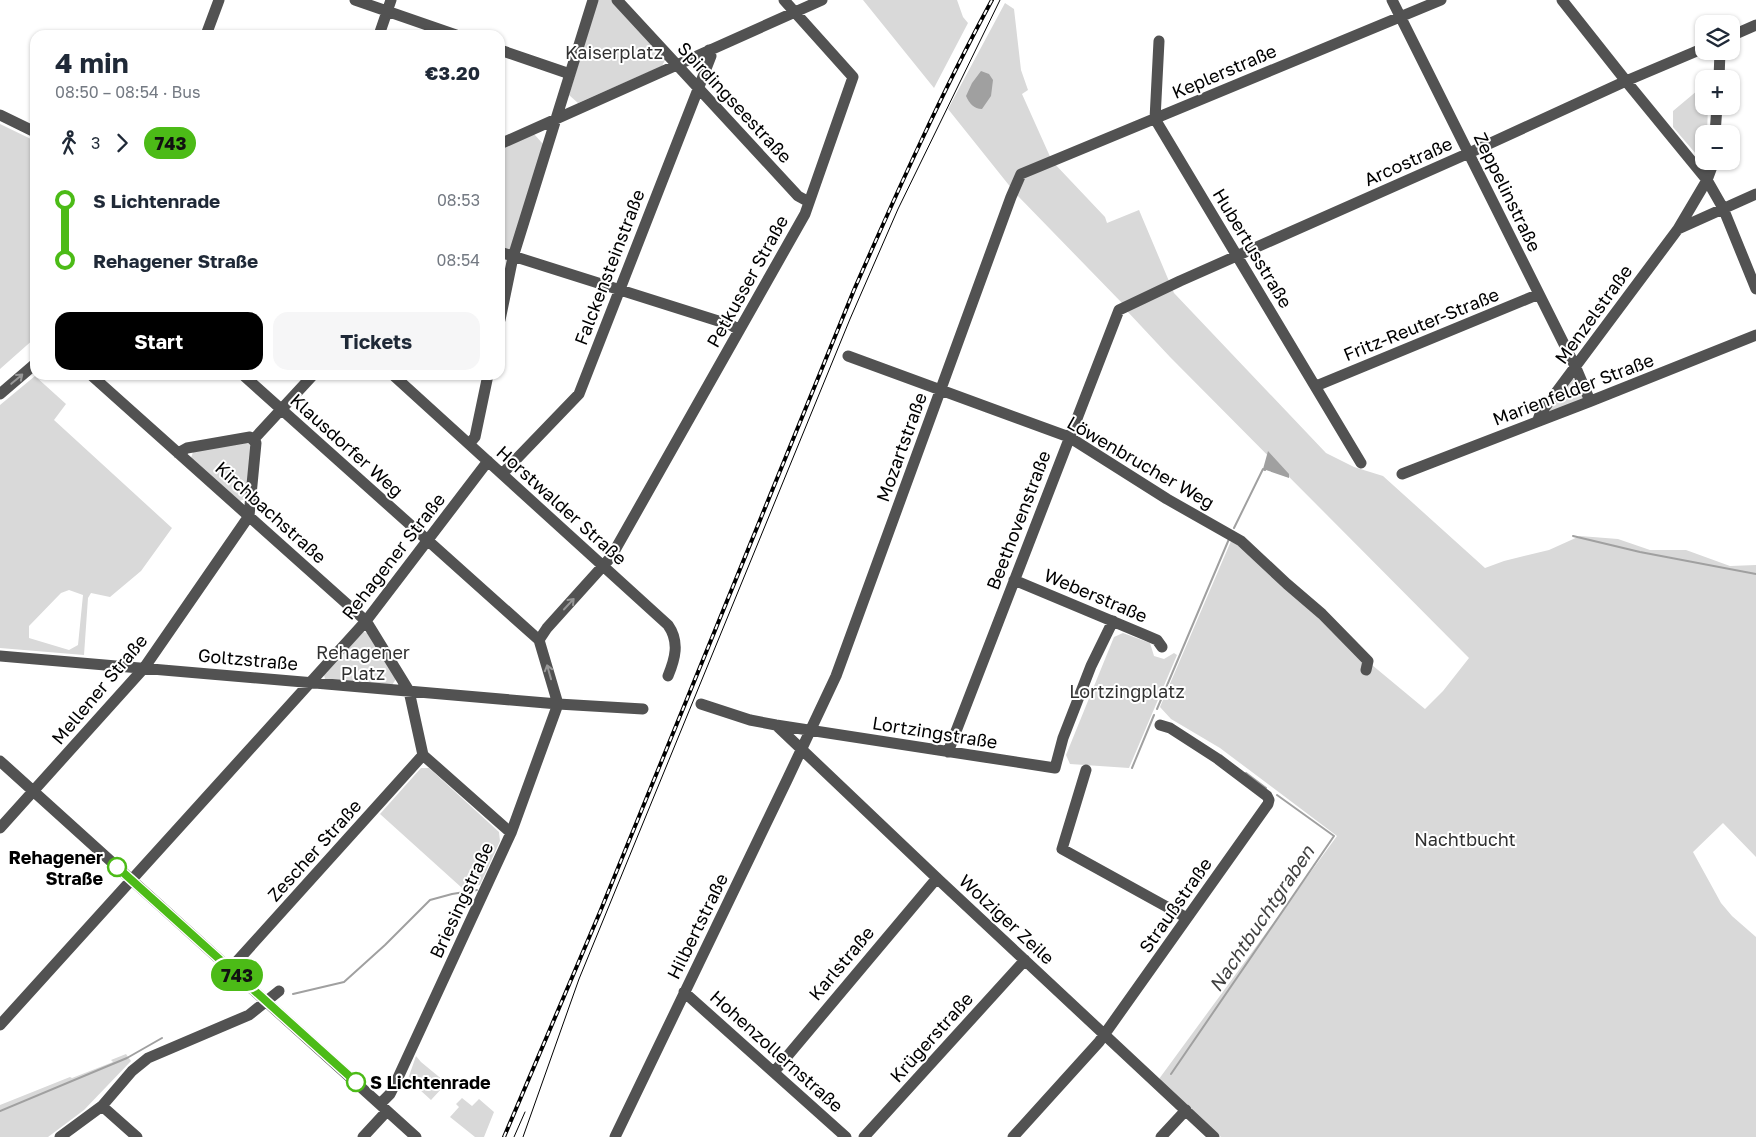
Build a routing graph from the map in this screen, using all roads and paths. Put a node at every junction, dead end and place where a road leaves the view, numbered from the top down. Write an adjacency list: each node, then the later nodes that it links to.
1 (219, 0): 14 (street)
2 (354, 0): 10 (street)
3 (593, 0): 23 (street)
4 (617, 0): 22 (street, Spirdingseestraße)
5 (784, 0): 11 (street)
6 (822, 0): 11 (street)
7 (1392, 0): 12 (street, Zeppelinstraße)
8 (1440, 0): 12 (street, Keplerstraße)
9 (1562, 0): 24 (street)
10 (389, 6): 15 (street); 16 (street)
11 (795, 12): 19 (street); 36 (street, Petkusser Straße)
12 (1400, 16): 28 (street, Keplerstraße); 31 (street, Zeppelinstraße)
13 (1756, 25): 17 (street)
14 (208, 30)
15 (381, 30)
16 (444, 30)
17 (1740, 32)
18 (1159, 41): 28 (street)
19 (709, 50): 22 (street); 25 (street, Falckensteinstraße)
20 (505, 52): 23 (street)
21 (1695, 52): 24 (street, Arcostraße)
22 (676, 64): 25 (street, Spirdingseestraße); 27 (street)
23 (570, 74): 27 (street)
24 (1626, 81): 31 (street, Arcostraße); 34 (street)
25 (699, 89): 36 (street, Spirdingseestraße); 43 (street, Falckensteinstraße)
26 (0, 115): 29 (street)
27 (556, 119): 30 (street); 41 (street)
28 (1155, 119): 33 (street, Keplerstraße); 40 (street, Hubertusstraße)
29 (30, 130)
30 (505, 142)
31 (1468, 153): 40 (street, Arcostraße); 44 (street, Zeppelinstraße)
32 (1712, 170): 34 (street, Menzelstraße)
33 (1021, 174): 58 (street, Mozartstraße)
34 (1708, 180): 37 (street); 38 (street, Menzelstraße)
35 (1756, 194): 37 (street, Menzelstraße)
36 (809, 202): 47 (street, Petkusser Straße)
37 (1723, 208): 38 (street, Menzelstraße); 42 (street)
38 (1678, 229): 51 (street, Menzelstraße)
39 (505, 254): 41 (street)
40 (1238, 256): 46 (street, Arcostraße); 57 (street, Hubertusstraße)
41 (513, 257): 43 (street); 45 (street)
42 (1756, 289)
43 (619, 290): 47 (street); 69 (street, Falckensteinstraße)
44 (1539, 294): 51 (street, Zeppelinstraße); 57 (street, Fritz-Reuter-Straße)
45 (505, 296)
46 (1126, 306): 63 (street, Beethovenstraße)
47 (739, 330): 73 (street, Petkusser Straße)
48 (1756, 334): 60 (street, Marienfelder Straße)
49 (848, 356): 58 (street, Löwenbrucher Weg)
50 (30, 368): 59 (street, one-way to 50)
51 (1576, 368): 60 (street, Zeppelinstraße); 62 (street, Menzelstraße)
52 (98, 380): 66 (street, Kirchbachstraße)
53 (248, 380): 61 (street, Klausdorfer Weg)
54 (308, 380): 61 (street)
55 (399, 380): 65 (street, Horstwalder Straße)
56 (487, 380): 65 (street)
57 (1316, 386): 68 (street, Hubertusstraße)
58 (940, 390): 63 (street, Löwenbrucher Weg); 90 (street, Mozartstraße)
59 (0, 394)
60 (1590, 401): 62 (street, Marienfelder Straße)
61 (281, 410): 64 (street); 72 (street, Klausdorfer Weg)
62 (1538, 420): 70 (street, Marienfelder Straße)
63 (1069, 437): 74 (street, Beethovenstraße); 81 (street, Löwenbrucher Weg)
64 (253, 440): 66 (street); 71 (street)
65 (469, 444): 67 (street, Horstwalder Straße)
66 (178, 453): 71 (street, Kirchbachstraße)
67 (488, 461): 69 (street, Horstwalder Straße); 72 (street, Rehagener Straße)
68 (1361, 463)
69 (502, 474): 73 (street, Horstwalder Straße)
70 (1402, 474)
71 (249, 516): 75 (street, Kirchbachstraße); 80 (street, Mellener Straße)
72 (428, 540): 75 (street, Rehagener Straße); 77 (street, Klausdorfer Weg)
73 (604, 567): 77 (street, Petkusser Straße, one-way to 73); 82 (street, Horstwalder Straße)
74 (1014, 580): 76 (street, Weberstraße); 92 (street, Beethovenstraße)
75 (366, 621): 83 (street, Rehagener Straße); 84 (street, Kirchbachstraße)
76 (1113, 621): 78 (street, Weberstraße); 92 (street, Lortzingstraße)
77 (539, 640): 85 (street, one-way to 77)
78 (1162, 647)
79 (0, 656): 80 (street, Goltzstraße)
80 (144, 668): 83 (street, Goltzstraße); 96 (street, Mellener Straße)
81 (1366, 670)
82 (668, 676)
83 (311, 682): 84 (street, Goltzstraße); 100 (street, Rehagener Straße)
84 (409, 691): 85 (street, Goltzstraße); 93 (street, Kirchbachstraße)
85 (558, 704): 87 (street, Goltzstraße); 98 (street, Briesingstraße)
86 (701, 704): 89 (street)
87 (643, 709)
88 (1160, 725): 101 (street, Straußstraße)
89 (776, 726): 90 (street); 91 (street, Wolziger Zeile)
90 (810, 730): 91 (street, Hilbertstraße); 92 (street, Lortzingstraße)
91 (801, 750): 99 (street, Wolziger Zeile); 105 (street, Hilbertstraße)
92 (948, 752)
93 (423, 756): 98 (street); 103 (street, Zescher Straße)
94 (0, 761): 96 (street)
95 (1086, 770): 101 (street)
96 (33, 792): 97 (street, Mellener Straße); 100 (street)
97 (0, 828)
98 (511, 833): 111 (street, Briesingstraße)
99 (936, 878): 102 (street, Wolziger Zeile); 109 (street, Karlstraße)
100 (132, 880): 103 (street); 107 (street, Rehagener Straße)
101 (1186, 918): 108 (street, Straußstraße)
102 (1025, 960): 108 (street, Wolziger Zeile); 119 (street, Krügerstraße)
103 (230, 969): 106 (street)
104 (279, 991): 106 (street)
105 (684, 992): 109 (street, Hohenzollernstraße); 117 (street, Hilbertstraße)
106 (266, 1002): 110 (street); 111 (street)
107 (0, 1025)
108 (1105, 1034): 112 (street, Wolziger Zeile); 120 (street, Straußstraße)
109 (774, 1072): 118 (street, Hohenzollernstraße)
110 (102, 1106): 113 (street); 114 (street)
111 (383, 1108): 115 (street, Briesingstraße); 116 (street)
112 (1186, 1110): 121 (street); 122 (street, Wolziger Zeile)
113 (60, 1137)
114 (136, 1137)
115 (363, 1137)
116 (416, 1137)
117 (615, 1137)
118 (846, 1137)
119 (864, 1137)
120 (1013, 1137)
121 (1161, 1137)
122 (1214, 1137)

